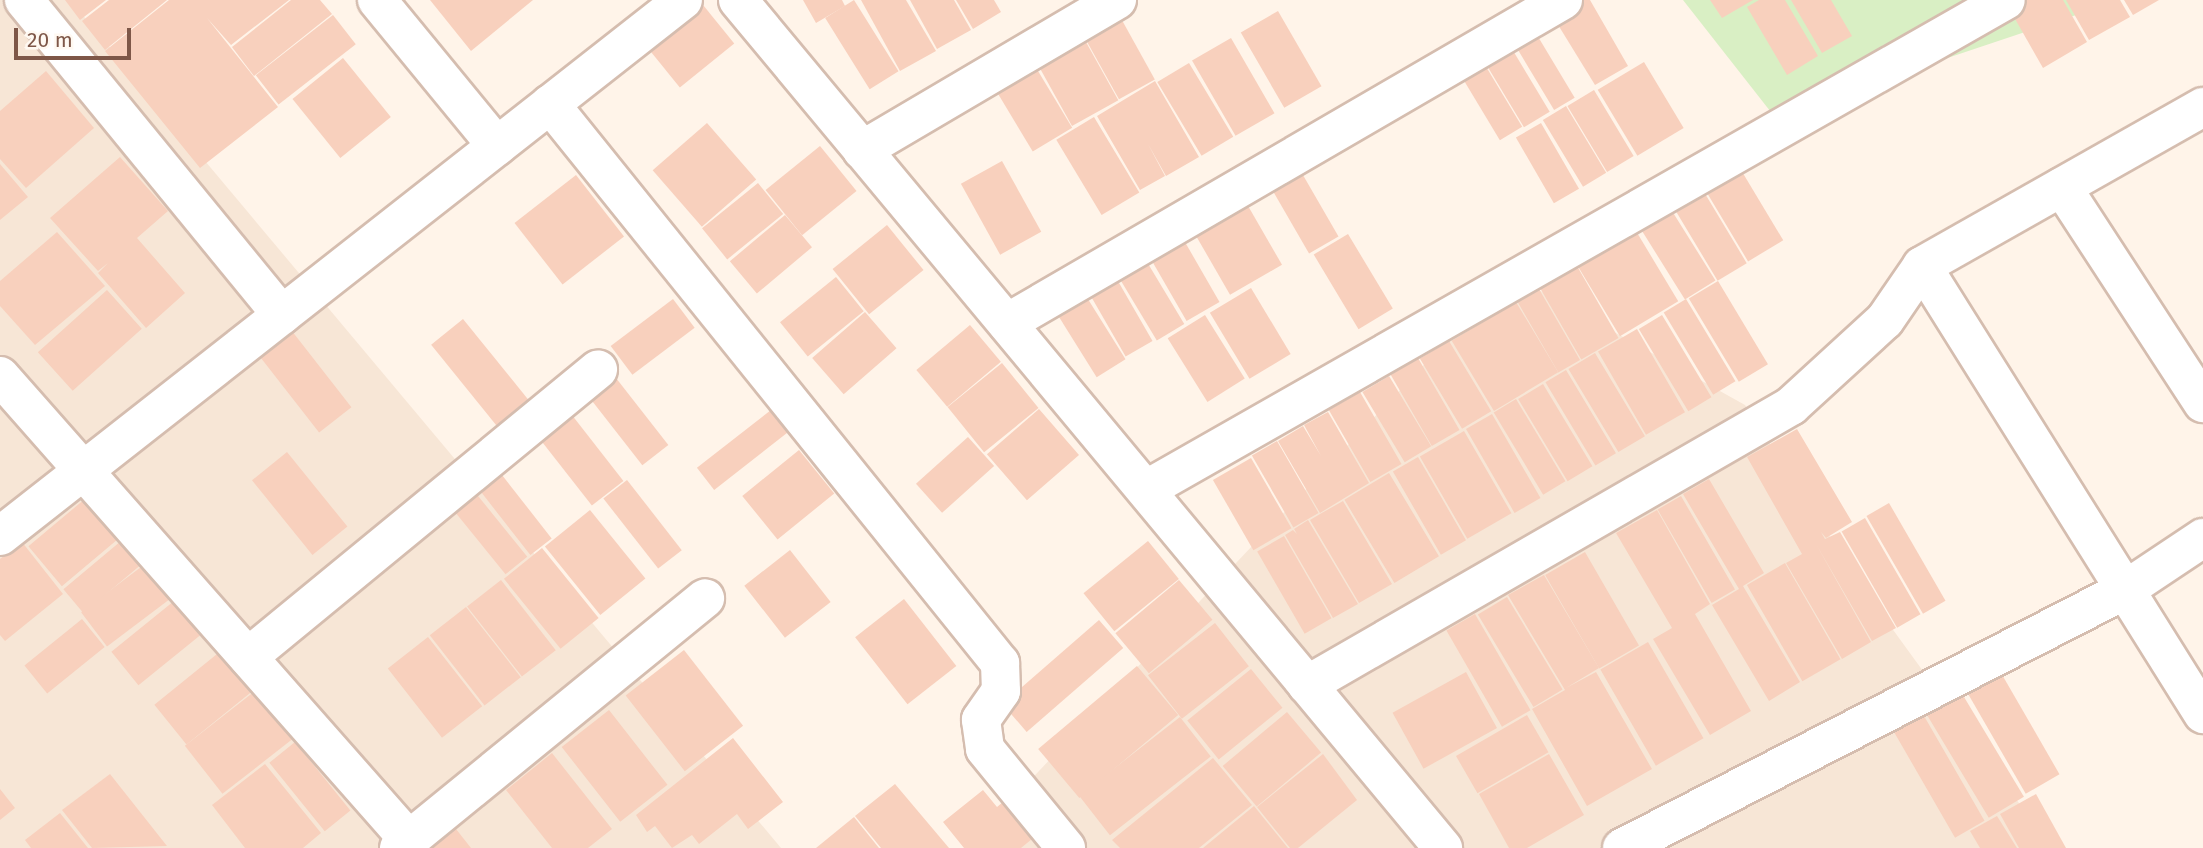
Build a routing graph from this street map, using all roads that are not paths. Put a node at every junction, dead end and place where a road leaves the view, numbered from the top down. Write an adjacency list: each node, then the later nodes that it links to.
1 (24, 0): 14 (street)
2 (377, 0): 10 (street)
3 (683, 0): 8 (street)
4 (738, 0): 11 (street)
5 (1117, 0): 11 (street)
6 (1563, 0): 15 (street)
7 (2006, 0): 20 (street)
8 (550, 104): 10 (street); 29 (street)
9 (2203, 107): 12 (street)
10 (497, 146): 14 (street)
11 (862, 150): 15 (street)
12 (2062, 187): 13 (street); 18 (street)
13 (1922, 267): 23 (street); 26 (street)
14 (282, 314): 19 (street)
15 (1007, 323): 20 (street)
16 (598, 370): 25 (street)
17 (0, 376): 19 (street)
18 (2203, 403)
19 (83, 471): 21 (street); 25 (street)
20 (1147, 489): 26 (street)
21 (0, 536)
22 (2203, 538): 23 (street)
23 (2125, 590): 27 (street); 31 (street)
24 (705, 598): 28 (street)
25 (248, 657): 28 (street)
26 (1307, 685): 30 (street)
27 (2203, 714)
28 (404, 844)
29 (1066, 848)
30 (1443, 848)
31 (1622, 848)

